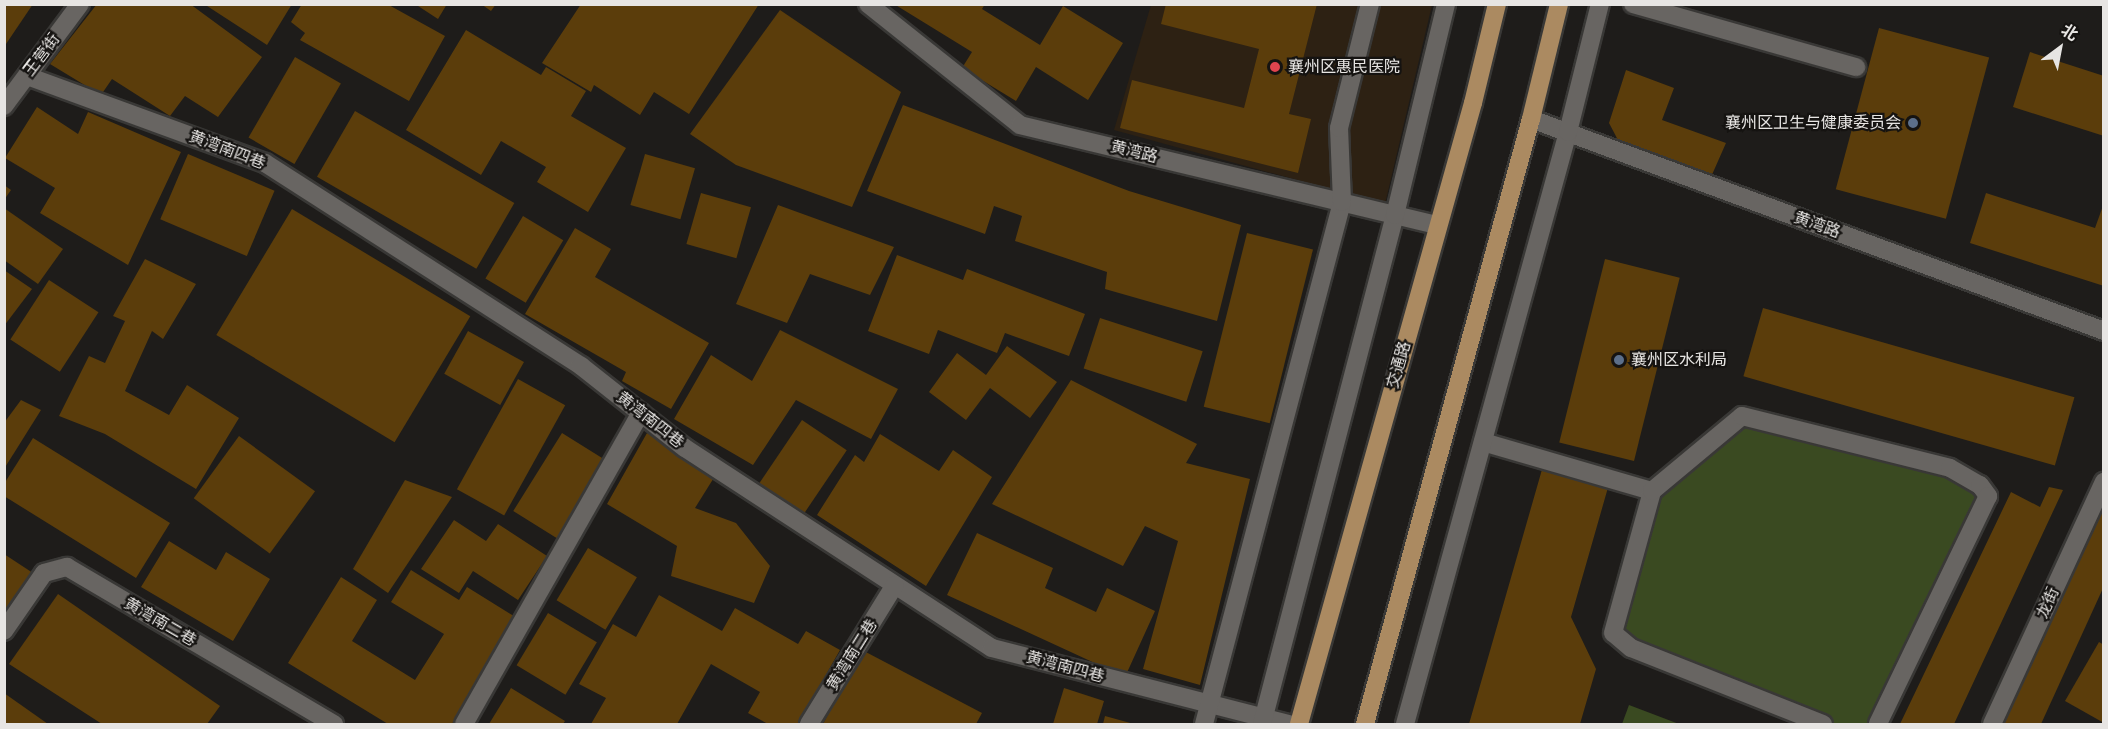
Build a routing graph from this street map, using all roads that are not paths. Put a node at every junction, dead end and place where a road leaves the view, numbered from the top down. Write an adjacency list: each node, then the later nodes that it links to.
1 (80, 4): 10 (street, 王营街)
2 (868, 4): 14 (street, 黄湾路)
3 (1370, 4): 14 (street)
4 (1446, 4): 15 (street)
5 (1497, 4): 16 (main road, 交通路)
6 (1559, 4): 12 (main road)
7 (1600, 4): 13 (street)
8 (1633, 4): 9 (street)
9 (1856, 67)
10 (27, 76): 11 (street, 王营街); 18 (street, 黄湾南四巷)
11 (4, 106)
12 (1531, 119): 13 (street, 黄湾路); 32 (main road)
13 (1568, 132): 17 (street, 黄湾路); 19 (street)
14 (1342, 202): 15 (street, 黄湾路); 24 (street)
15 (1395, 215): 16 (street, 黄湾路); 25 (street)
16 (1437, 225): 31 (main road, 交通路)
17 (2103, 331)
18 (641, 413): 22 (street, 黄湾南四巷); 27 (street)
19 (1483, 442): 21 (street); 33 (street)
20 (2103, 482): 36 (street, 龙街)
21 (1652, 491): 34 (street); 35 (street)
22 (895, 585): 24 (street, 黄湾南四巷); 28 (street, 黄湾南二巷)
23 (4, 630): 26 (street, 黄湾南二巷)
24 (1210, 704): 25 (street, 黄湾南四巷); 29 (street)
25 (1263, 721): 30 (street, 黄湾南四巷)
26 (334, 724)
27 (464, 724)
28 (809, 724)
29 (1204, 724)
30 (1289, 724)
31 (1299, 724)
32 (1365, 724)
33 (1405, 724)
34 (1822, 724)
35 (1878, 724)
36 (1992, 724)

